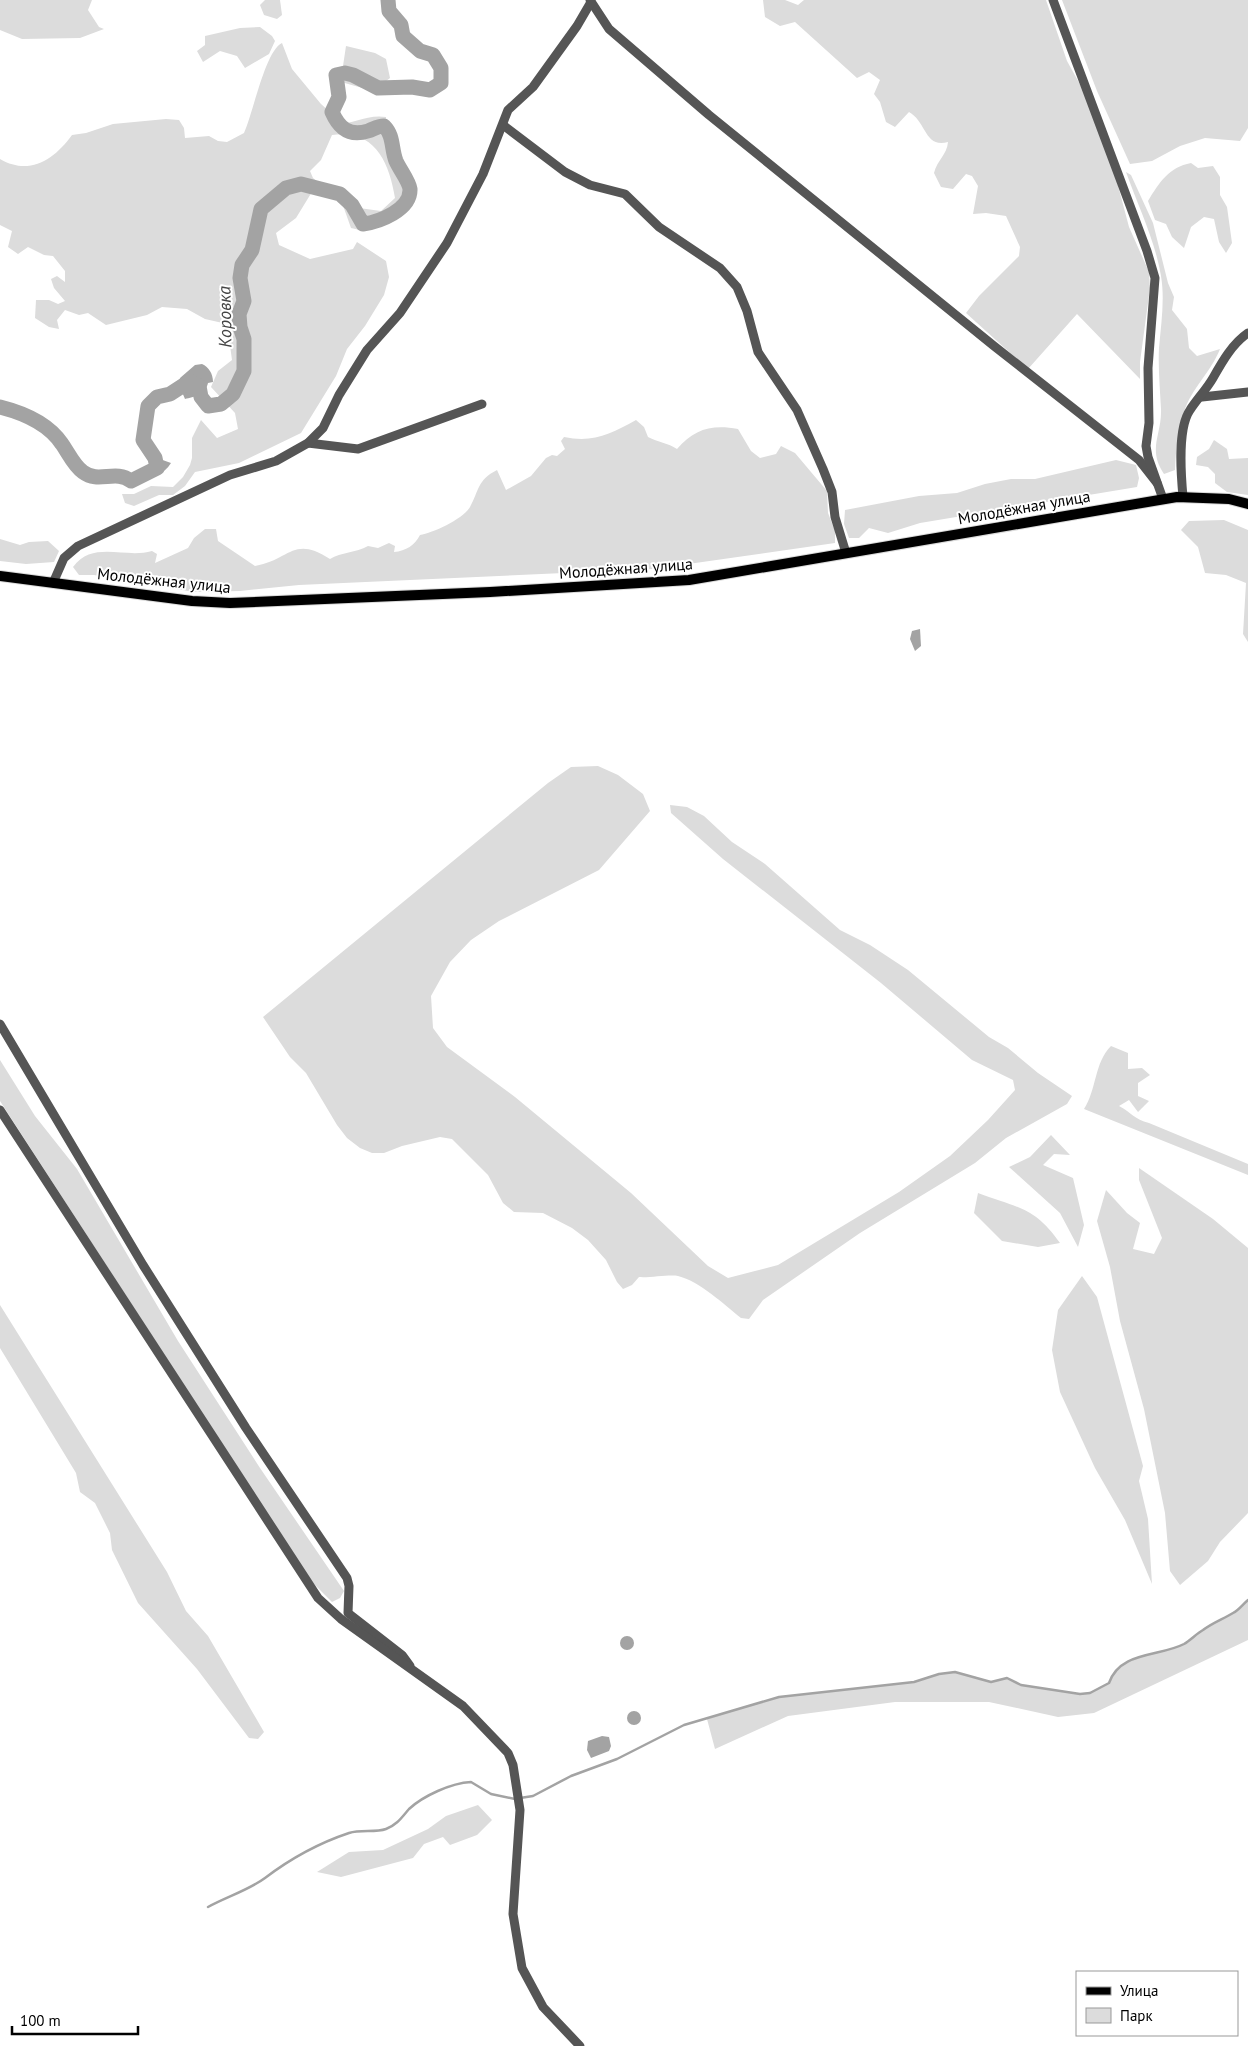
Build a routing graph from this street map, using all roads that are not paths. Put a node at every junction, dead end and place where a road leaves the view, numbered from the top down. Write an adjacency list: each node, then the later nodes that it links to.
1 (1053, 0): 9 (street)
2 (590, 1): 3 (street); 9 (street)
3 (502, 125): 8 (street); 13 (street)
4 (1248, 333): 6 (street)
5 (1248, 392): 6 (street)
6 (1202, 397): 10 (street)
7 (482, 404): 8 (street)
8 (308, 444): 15 (street)
9 (1158, 483): 11 (street)
10 (1183, 497): 11 (main road, Молодёжная улица); 12 (main road, Молодёжная улица)
11 (1163, 499): 13 (main road, Молодёжная улица)
12 (1248, 504)
13 (846, 553): 15 (main road, Молодёжная улица)
14 (0, 576): 15 (main road, Молодёжная улица)
15 (53, 583)
16 (0, 1024): 18 (street)
17 (0, 1110): 18 (street)
18 (414, 1672): 19 (street)
19 (580, 2046)

